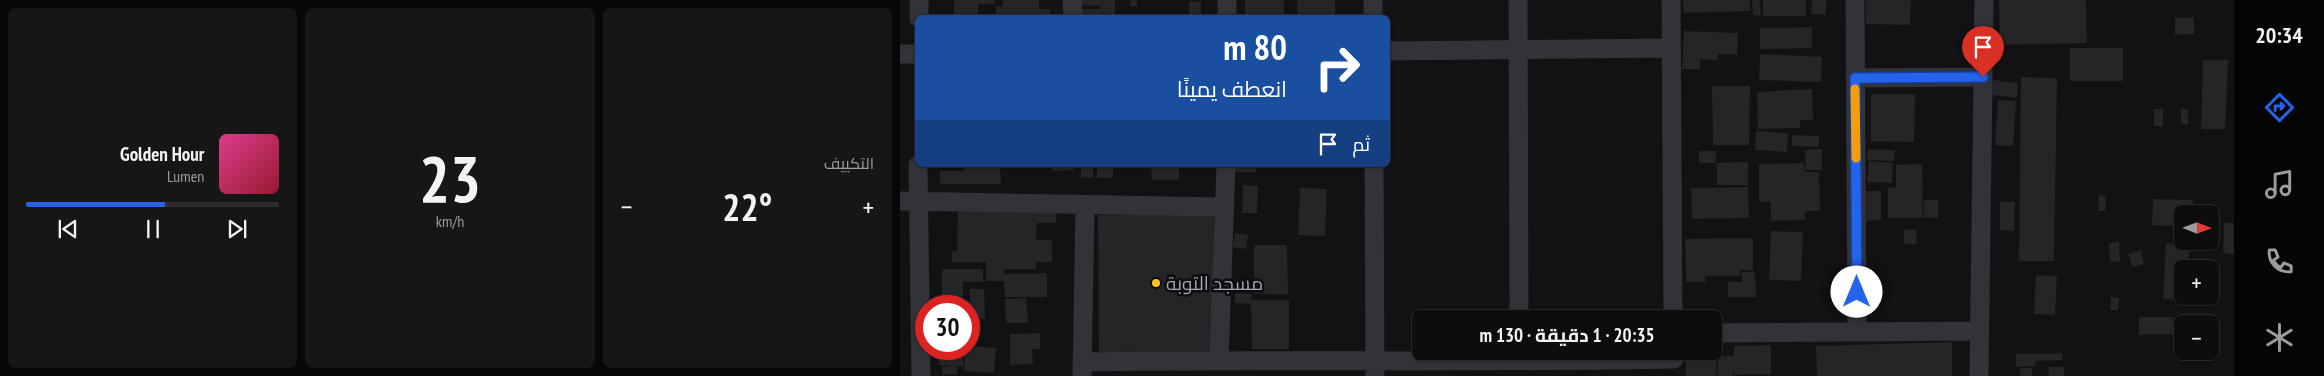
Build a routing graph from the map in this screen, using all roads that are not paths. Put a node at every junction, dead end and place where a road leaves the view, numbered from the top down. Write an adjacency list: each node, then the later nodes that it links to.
1 (919, 0): 9 (street)
2 (1072, 0): 10 (street)
3 (1227, 0): 11 (street)
4 (1373, 0): 12 (street)
5 (1518, 0): 14 (street)
6 (1671, 0): 13 (street)
7 (1854, 0): 19 (street)
8 (1984, 0): 18 (street)
9 (919, 15)
10 (1072, 15)
11 (1228, 15)
12 (1373, 15)
13 (1671, 48): 14 (street); 27 (street)
14 (1518, 49): 15 (street); 26 (street)
15 (1390, 51)
16 (900, 54): 17 (street)
17 (915, 54)
18 (1983, 77): 19 (street); 29 (street)
19 (1855, 78): 28 (street)
20 (918, 167): 23 (street)
21 (1226, 167): 25 (street)
22 (1374, 167): 36 (street)
23 (909, 201): 24 (street); 37 (street)
24 (1085, 205): 25 (street); 35 (street)
25 (1225, 207): 31 (street)
26 (1519, 310)
27 (1673, 310)
28 (1857, 330): 29 (street); 30 (street)
29 (1980, 331): 38 (street)
30 (1722, 333)
31 (1219, 360): 35 (street); 36 (street)
32 (1483, 360): 36 (street)
33 (1612, 360): 34 (street)
34 (1674, 362)
35 (1082, 369)
36 (1375, 369)
37 (921, 376)
38 (1980, 376)

